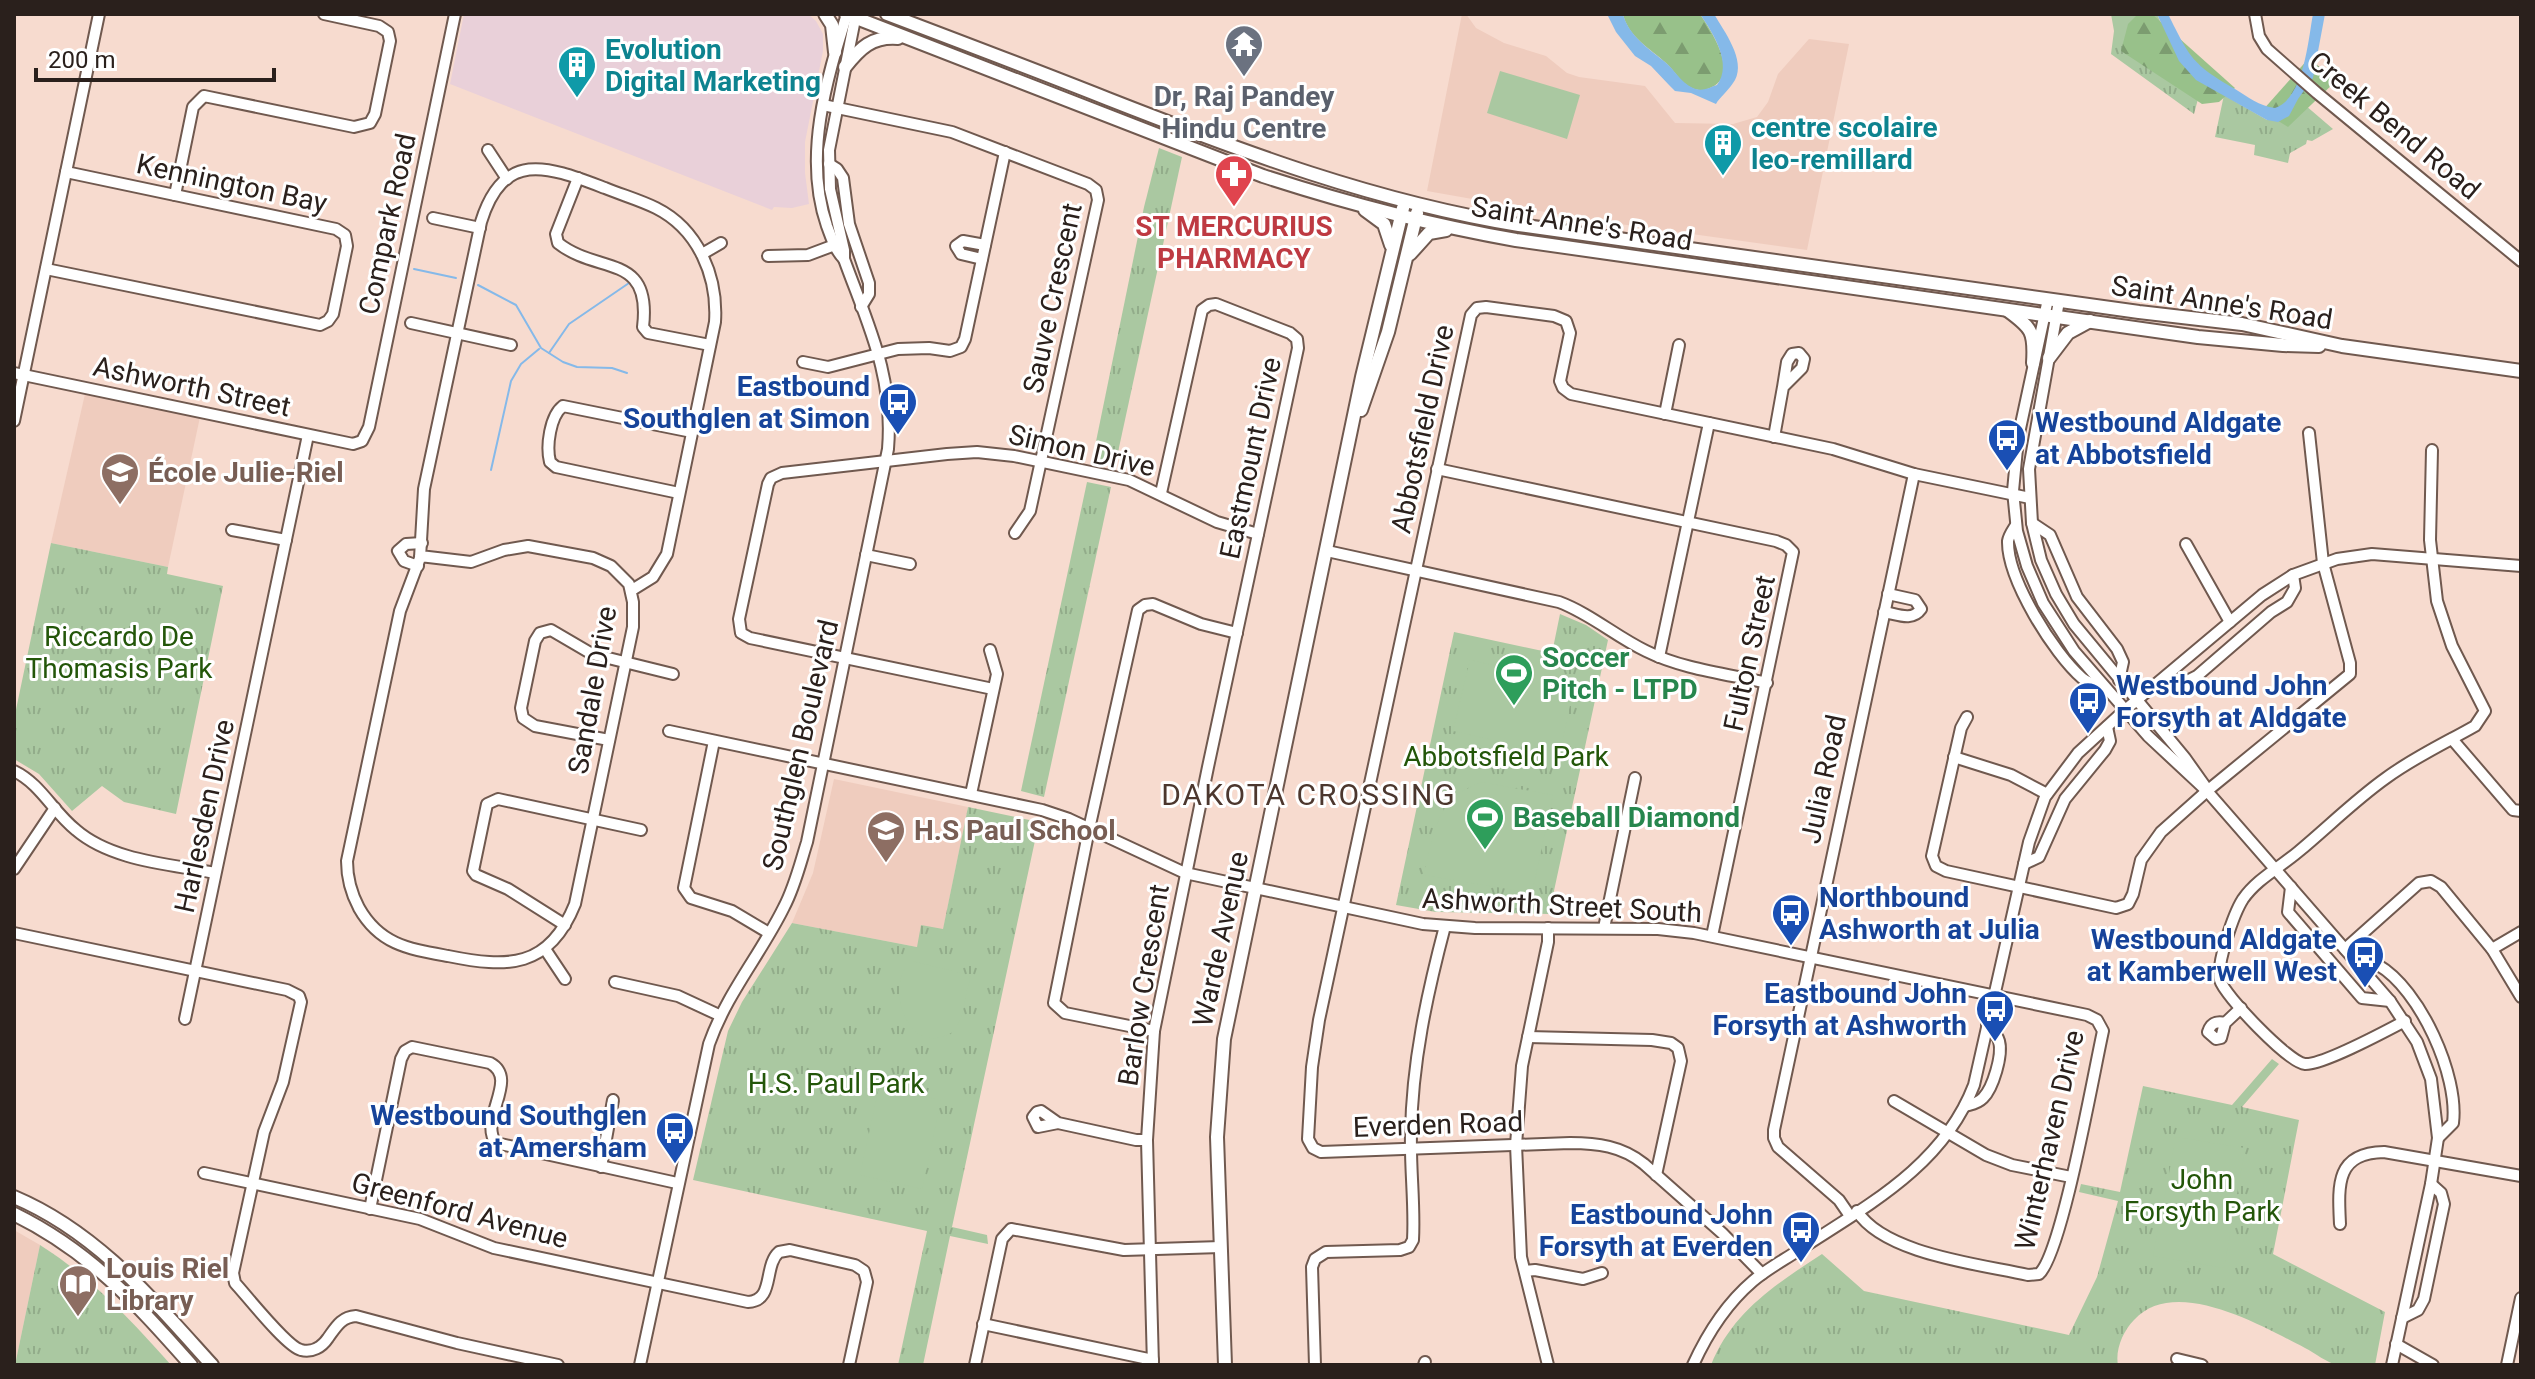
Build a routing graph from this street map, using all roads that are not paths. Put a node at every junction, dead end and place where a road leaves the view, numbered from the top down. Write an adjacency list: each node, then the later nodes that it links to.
1 (99, 14): 16 (street)
2 (324, 14): 19 (street)
3 (455, 14): 64 (street, Compark Road)
4 (825, 14): 9 (main road)
5 (887, 14): 20 (main road, Saint Anne's Road)
6 (2255, 14): 35 (street, Creek Bend Road)
7 (850, 15): 8 (main road, Saint Anne's Road); 9 (street, Southglen Boulevard); 10 (street, Southglen Boulevard)
8 (913, 40): 10 (main road); 21 (main road, Saint Anne's Road)
9 (835, 52): 11 (street, Southglen Boulevard)
10 (845, 67): 12 (street, Southglen Boulevard)
11 (823, 105): 12 (street, Sauve Crescent); 29 (street, Southglen Boulevard)
12 (837, 108): 14 (street, Sauve Crescent); 15 (street, Southglen Boulevard)
13 (488, 150): 18 (street)
14 (1005, 152): 30 (street); 67 (street, Sauve Crescent)
15 (829, 164): 29 (street, Southglen Boulevard); 39 (street, Southglen Boulevard)
16 (66, 172): 19 (street, Kennington Bay); 37 (street)
17 (578, 178): 18 (street, Sandale Drive); 31 (street, Sandale Drive); 46 (street)
18 (507, 179): 26 (street)
19 (175, 195): 37 (street, Kennington Bay)
20 (1405, 201): 22 (main road, Saint Anne's Road); 23 (main road, Warde Avenue)
21 (1356, 204): 23 (main road, Saint Anne's Road); 36 (main road)
22 (1419, 205): 25 (main road, Warde Avenue); 38 (main road, Saint Anne's Road)
23 (1400, 216): 25 (main road, Saint Anne's Road); 36 (main road, Warde Avenue)
24 (433, 218): 26 (street)
25 (1415, 219): 27 (main road, Saint Anne's Road); 34 (main road, Warde Avenue)
26 (480, 228): 44 (street)
27 (1472, 231): 34 (main road); 40 (main road, Saint Anne's Road)
28 (721, 243): 31 (street)
29 (838, 244): 32 (street); 39 (street, Southglen Boulevard)
30 (985, 245): 33 (street); 33 (street)
31 (702, 254): 46 (street, Sandale Drive)
32 (768, 256)
33 (982, 259): 49 (street)
34 (1406, 259): 62 (main road, Warde Avenue)
35 (2521, 261)
36 (1389, 263): 62 (main road, Warde Avenue)
37 (46, 269): 54 (street)
38 (2054, 300): 41 (street); 48 (main road, Saint Anne's Road)
39 (861, 307): 49 (street, Southglen Boulevard)
40 (2005, 308): 41 (main road, Saint Anne's Road); 52 (main road)
41 (2051, 314): 42 (main road, Saint Anne's Road); 50 (street); 52 (street)
42 (2092, 320): 48 (main road, Saint Anne's Road); 50 (main road)
43 (411, 323): 44 (street)
44 (458, 333): 45 (street); 80 (street)
45 (511, 345)
46 (710, 345): 59 (street, Sandale Drive)
47 (1679, 345): 56 (street)
48 (2342, 346): 53 (main road, Saint Anne's Road)
49 (879, 355): 51 (street); 66 (street, Southglen Boulevard)
50 (2049, 358): 73 (street)
51 (803, 362)
52 (2033, 363): 72 (street)
53 (2521, 371)
54 (19, 374): 57 (street); 61 (street, Ashworth Street)
55 (1783, 387): 63 (street)
56 (1665, 414): 58 (street, Abbotsfield Drive); 68 (street, Abbotsfield Drive)
57 (14, 421)
58 (1709, 423): 63 (street, Abbotsfield Drive); 74 (street)
59 (692, 432): 70 (street, Sandale Drive); 70 (street)
60 (2309, 433): 86 (street)
61 (308, 435): 64 (street, Ashworth Street); 79 (street, Harlesden Drive)
62 (1351, 436): 82 (main road, Warde Avenue)
63 (1774, 437): 69 (street, Abbotsfield Drive)
64 (360, 442)
65 (2432, 450): 84 (street)
66 (886, 460): 67 (street, Simon Drive); 83 (street, Southglen Boulevard); 98 (street, Simon Drive)
67 (1042, 461): 71 (street, Simon Drive); 77 (street, Sauve Crescent)
68 (1437, 469): 74 (street, Fulton Street); 89 (street, Abbotsfield Drive)
69 (1914, 474): 72 (street, Abbotsfield Drive); 92 (street, Julia Road)
70 (679, 493): 91 (street, Sandale Drive)
71 (1161, 493): 78 (street, Simon Drive); 78 (street, Eastmount Drive)
72 (2014, 496): 73 (street, Abbotsfield Drive); 106 (street)
73 (2030, 498): 75 (street)
74 (1688, 523): 97 (street); 102 (street, Fulton Street)
75 (2032, 523): 101 (street); 101 (street)
76 (232, 530): 79 (street)
77 (1015, 533)
78 (1258, 534): 95 (street, Eastmount Drive)
79 (286, 540): 128 (street, Harlesden Drive)
80 (422, 543): 85 (street); 85 (street)
81 (2186, 544): 94 (street)
82 (1327, 551): 89 (street); 132 (main road, Warde Avenue)
83 (866, 555): 87 (street); 98 (street, Southglen Boulevard)
84 (2431, 558): 86 (street); 88 (street); 110 (street)
85 (419, 561): 91 (street); 142 (street)
86 (2323, 563): 90 (street); 117 (street)
87 (910, 564)
88 (2521, 566)
89 (1416, 570): 97 (street); 133 (street, Abbotsfield Drive)
90 (2293, 575): 94 (street); 103 (street)
91 (632, 590): 99 (street, Sandale Drive)
92 (1888, 594): 93 (street, Julia Road); 93 (street)
93 (1884, 612): 145 (street, Julia Road)
94 (2230, 622): 103 (street)
95 (1237, 633): 123 (street); 129 (street, Eastmount Drive)
96 (990, 650): 104 (street)
97 (1659, 657): 102 (street)
98 (844, 658): 104 (street); 114 (street, Southglen Boulevard)
99 (625, 663): 100 (street); 111 (street, Sandale Drive); 111 (street)
100 (673, 674)
101 (2119, 680): 105 (street)
102 (1767, 683): 141 (street, Fulton Street)
103 (2156, 685): 105 (street)
104 (993, 689): 118 (street)
105 (2138, 700): 106 (street); 117 (street)
106 (2125, 710): 108 (street); 117 (street)
107 (1967, 717): 113 (street)
108 (2107, 727): 119 (street); 125 (street)
109 (669, 731): 112 (street, Ashworth Street South)
110 (2452, 739): 121 (street); 127 (street)
111 (609, 740): 122 (street, Sandale Drive)
112 (714, 741): 114 (street, Ashworth Street South); 140 (street)
113 (1954, 757): 119 (street); 130 (street)
114 (823, 764): 118 (street, Ashworth Street South); 140 (street, Southglen Boulevard)
115 (14, 771): 120 (street)
116 (1635, 778): 137 (street)
117 (2207, 791): 127 (street); 130 (street)
118 (971, 794): 123 (street, Ashworth Street South)
119 (2047, 794): 125 (street)
120 (55, 808): 126 (street); 128 (street)
121 (2521, 811)
122 (593, 819): 124 (street); 134 (street, Sandale Drive); 134 (street)
123 (1089, 829): 129 (street, Ashworth Street South); 159 (street)
124 (641, 830)
125 (2024, 864): 130 (street)
126 (14, 869)
127 (2275, 869): 131 (street); 153 (street)
128 (215, 873): 147 (street, Harlesden Drive)
129 (1185, 873): 132 (street, Ashworth Street South); 159 (street, Barlow Crescent)
130 (2019, 887): 150 (street)
131 (2291, 887): 143 (street); 152 (street)
132 (1255, 888): 133 (street, Ashworth Street South); 184 (main road, Warde Avenue)
133 (1343, 907): 135 (street, Ashworth Street South); 169 (street, Everden Road)
134 (565, 925): 142 (street, Sandale Drive)
135 (1445, 926): 136 (street, Ashworth Street South); 169 (street)
136 (1548, 928): 137 (street, Ashworth Street South); 160 (street)
137 (1604, 928): 141 (street, Ashworth Street South)
138 (2521, 932): 144 (street)
139 (14, 933): 147 (street)
140 (769, 933): 154 (street, Southglen Boulevard)
141 (1712, 936): 145 (street, Ashworth Street South)
142 (545, 949): 148 (street)
143 (2345, 949): 144 (street); 146 (street)
144 (2492, 949): 151 (street)
145 (1812, 957): 150 (street, Ashworth Street South); 182 (street, Julia Road)
146 (2360, 967): 152 (street); 166 (street)
147 (195, 971): 155 (street, Harlesden Drive); 177 (street)
148 (565, 979)
149 (615, 982): 154 (street)
150 (1994, 996): 158 (street); 175 (street, Winterhaven Drive)
151 (2521, 997)
152 (2390, 1001): 156 (street)
153 (2241, 1008): 156 (street); 157 (street)
154 (719, 1015): 176 (street, Southglen Boulevard)
155 (185, 1019)
156 (2405, 1021): 166 (street)
157 (2225, 1023)
158 (1987, 1025): 163 (street); 163 (street)
159 (1154, 1031): 167 (street, Barlow Crescent)
160 (1528, 1037): 168 (street); 173 (street)
161 (613, 1100): 171 (street)
162 (1894, 1101): 165 (street)
163 (1965, 1106): 165 (street)
164 (1058, 1123): 167 (street)
165 (1949, 1133): 175 (street); 182 (street)
166 (2438, 1138): 170 (street)
167 (1147, 1140): 185 (street, Barlow Crescent)
168 (1516, 1145): 169 (street, Everden Road); 173 (street, Everden Road); 186 (street)
169 (1411, 1149): 203 (street)
170 (2435, 1160): 174 (street); 178 (street); 183 (street)
171 (601, 1167): 176 (street); 180 (street)
172 (204, 1173): 177 (street, Greenford Avenue)
173 (1656, 1175): 188 (street, Everden Road)
174 (2521, 1176)
175 (2071, 1177): 182 (street, Winterhaven Drive)
176 (677, 1183): 189 (street, Southglen Boulevard)
177 (252, 1184): 180 (street, Greenford Avenue); 198 (street)
178 (2431, 1184): 191 (street); 191 (street)
179 (14, 1197): 197 (main road)
180 (370, 1209): 189 (street, Greenford Avenue)
181 (14, 1214): 196 (main road)
182 (1854, 1214): 188 (street)
183 (2340, 1224)
184 (1221, 1247): 185 (street); 202 (main road, Warde Avenue)
185 (1150, 1250): 192 (street); 195 (street, Barlow Crescent)
186 (1525, 1271): 187 (street); 204 (street)
187 (1602, 1273)
188 (1762, 1274): 205 (street)
189 (658, 1283): 199 (street, Southglen Boulevard); 200 (street, Greenford Avenue)
190 (2521, 1298): 209 (street)
191 (2402, 1318): 193 (street)
192 (983, 1324): 195 (street); 201 (street)
193 (2396, 1344): 207 (street); 208 (street)
194 (2177, 1359): 206 (street)
195 (1153, 1362)
196 (191, 1365)
197 (212, 1365)
198 (558, 1365)
199 (640, 1365)
200 (849, 1365)
201 (975, 1365)
202 (1225, 1365)
203 (1315, 1365)
204 (1548, 1365)
205 (1693, 1365)
206 (2202, 1365)
207 (2392, 1365)
208 (2433, 1365)
209 (2507, 1365)

